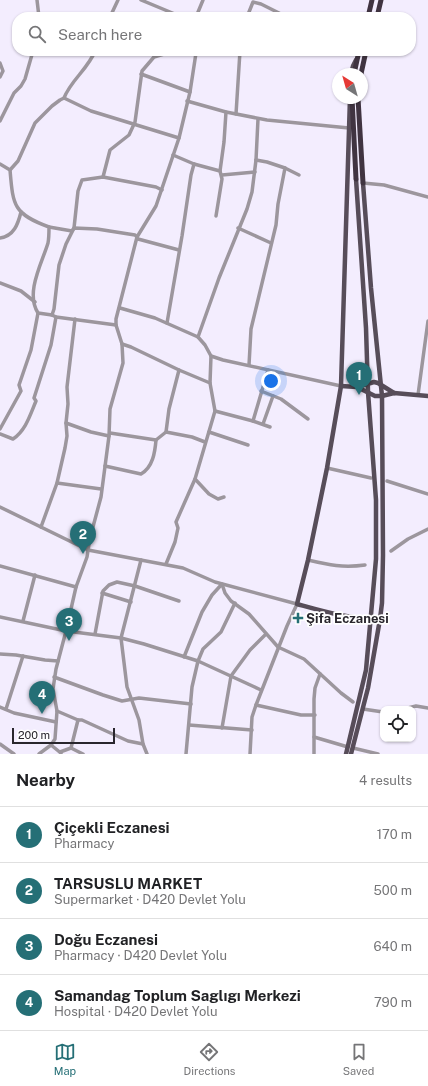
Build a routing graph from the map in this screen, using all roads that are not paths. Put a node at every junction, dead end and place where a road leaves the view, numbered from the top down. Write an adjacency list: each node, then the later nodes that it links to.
1 (37, 0): 7 (street)
2 (118, 0): 8 (street)
3 (141, 0): 9 (street)
4 (203, 0): 10 (street)
5 (372, 0): 13 (highway)
6 (381, 0): 14 (highway)
7 (38, 12)
8 (112, 12)
9 (170, 12)
10 (198, 12)
11 (249, 12): 12 (street)
12 (279, 12)
13 (369, 12)
14 (378, 12)
15 (32, 56): 36 (street)
16 (93, 56): 28 (street)
17 (157, 56): 25 (street)
18 (196, 56): 27 (street)
19 (240, 56): 34 (street)
20 (358, 56): 23 (highway)
21 (365, 56): 24 (highway)
22 (0, 63): 26 (street)
23 (355, 68)
24 (362, 68)
25 (141, 74): 27 (street); 37 (street)
26 (0, 77)
27 (190, 92): 29 (street)
28 (64, 98): 37 (street); 45 (street)
29 (187, 101): 33 (street); 39 (street)
30 (351, 104): 38 (main road)
31 (351, 104): 51 (highway)
32 (358, 104): 52 (highway)
33 (226, 112): 34 (street); 46 (street)
34 (236, 114): 35 (street)
35 (258, 119): 38 (street); 41 (street)
36 (0, 121)
37 (134, 125): 39 (street); 50 (street)
38 (349, 128): 81 (main road)
39 (179, 138): 40 (street)
40 (173, 155): 43 (street); 53 (street)
41 (256, 160): 44 (street); 47 (street)
42 (0, 164): 45 (street)
43 (194, 164): 46 (street); 63 (street)
44 (284, 168): 49 (street); 62 (street)
45 (10, 170): 55 (street)
46 (220, 171): 48 (street)
47 (254, 172): 48 (street); 59 (street)
48 (222, 175): 56 (street)
49 (299, 175)
50 (103, 177): 53 (street); 58 (street)
51 (356, 179): 80 (main road)
52 (363, 183): 54 (street); 82 (main road)
53 (162, 190): 61 (street)
54 (428, 197)
55 (21, 212): 57 (street); 60 (street)
56 (216, 216)
57 (49, 227): 58 (street); 65 (street)
58 (74, 228): 61 (street); 68 (street)
59 (238, 228): 62 (street); 73 (street)
60 (0, 238)
61 (137, 238): 63 (street); 66 (street)
62 (271, 243): 76 (street)
63 (179, 250): 71 (street)
64 (0, 283): 65 (street)
65 (35, 302): 67 (street)
66 (120, 308): 71 (street); 72 (street)
67 (38, 314): 68 (street); 97 (street)
68 (54, 316): 69 (street); 100 (street)
69 (75, 319): 72 (street); 94 (street)
70 (428, 321): 87 (street)
71 (167, 324): 73 (street)
72 (116, 325): 74 (street)
73 (198, 337): 75 (street)
74 (122, 344): 77 (street); 101 (street)
75 (211, 356): 76 (street); 79 (street)
76 (248, 365): 78 (street)
77 (179, 370): 79 (street); 98 (street)
78 (268, 370): 81 (street); 84 (street)
79 (210, 383): 91 (street)
80 (368, 383): 82 (main road); 83 (main road); 85 (main road)
81 (341, 386): 83 (main road); 106 (main road)
82 (382, 386): 86 (main road); 89 (main road)
83 (357, 387): 85 (main road)
84 (262, 391): 88 (street); 93 (street)
85 (368, 392): 89 (main road); 134 (main road)
86 (394, 393): 87 (main road); 89 (main road)
87 (418, 395): 90 (main road)
88 (272, 396): 92 (street); 95 (street)
89 (382, 396): 135 (main road)
90 (428, 396)
91 (215, 411): 93 (street); 99 (street)
92 (308, 419)
93 (253, 420): 95 (street)
94 (66, 423): 101 (street); 110 (street)
95 (263, 424): 96 (street)
96 (270, 427)
97 (0, 429)
98 (166, 432): 102 (street); 103 (street)
99 (209, 432): 103 (street); 104 (street)
100 (0, 434)
101 (110, 435): 102 (street); 105 (street)
102 (156, 440): 105 (street)
103 (205, 442): 108 (street)
104 (248, 445)
105 (105, 466): 111 (street)
106 (327, 468): 107 (street); 120 (main road)
107 (371, 478)
108 (195, 479): 113 (street); 121 (street)
109 (387, 481): 112 (street)
110 (57, 483): 111 (street); 115 (street)
111 (101, 489): 117 (street)
112 (428, 494)
113 (224, 497)
114 (0, 507): 115 (street)
115 (41, 527): 117 (street)
116 (428, 529): 118 (street)
117 (88, 550): 119 (street); 127 (street)
118 (391, 551)
119 (141, 560): 121 (street); 126 (street)
120 (308, 560): 122 (street); 132 (main road)
121 (166, 564): 125 (street)
122 (365, 565)
123 (0, 566): 124 (street)
124 (35, 575): 127 (street); 136 (street)
125 (222, 584): 131 (street); 132 (street); 144 (street)
126 (135, 586): 128 (street); 129 (street); 130 (street)
127 (76, 587): 137 (street)
128 (102, 593): 130 (street); 138 (street)
129 (180, 601)
130 (130, 602): 140 (street)
131 (235, 603): 139 (street); 146 (street)
132 (297, 604): 134 (main road); 141 (street)
133 (0, 617): 136 (street)
134 (372, 619): 135 (main road); 172 (main road)
135 (380, 619): 159 (main road)
136 (23, 621): 137 (street)
137 (66, 631): 138 (street); 145 (street)
138 (95, 634): 140 (street)
139 (266, 634): 141 (street); 148 (street)
140 (121, 638): 144 (street); 151 (street)
141 (278, 647): 147 (street); 150 (street)
142 (0, 654): 143 (street)
143 (23, 656): 145 (street); 158 (street)
144 (184, 657): 146 (street)
145 (58, 661): 149 (street)
146 (198, 661): 148 (street); 153 (street)
147 (320, 674): 152 (street); 162 (street)
148 (231, 676): 150 (street); 166 (street)
149 (54, 677): 151 (street); 160 (street)
150 (261, 690): 154 (street)
151 (132, 699): 153 (street); 170 (street)
152 (353, 702)
153 (191, 704): 165 (street)
154 (256, 705): 162 (street); 167 (street)
155 (416, 706): 157 (street)
156 (0, 707): 158 (street)
157 (428, 708)
158 (6, 709): 164 (street)
159 (363, 709): 161 (street); 174 (main road)
160 (57, 711): 163 (street); 164 (street)
161 (380, 712)
162 (315, 715): 168 (street)
163 (78, 720): 170 (street); 173 (street)
164 (56, 722): 171 (street)
165 (189, 725): 166 (street); 180 (street)
166 (222, 728): 167 (street)
167 (252, 730): 181 (street)
168 (314, 737): 172 (street); 182 (street)
169 (0, 744): 176 (street)
170 (143, 744): 179 (street)
171 (51, 745): 175 (street); 177 (street)
172 (348, 747): 183 (main road)
173 (72, 748): 175 (street); 178 (street)
174 (354, 748): 184 (main road); 185 (street)
175 (61, 753)
176 (14, 754)
177 (39, 754)
178 (83, 754)
179 (147, 754)
180 (186, 754)
181 (250, 754)
182 (314, 754)
183 (346, 754)
184 (351, 754)
185 (378, 754)

